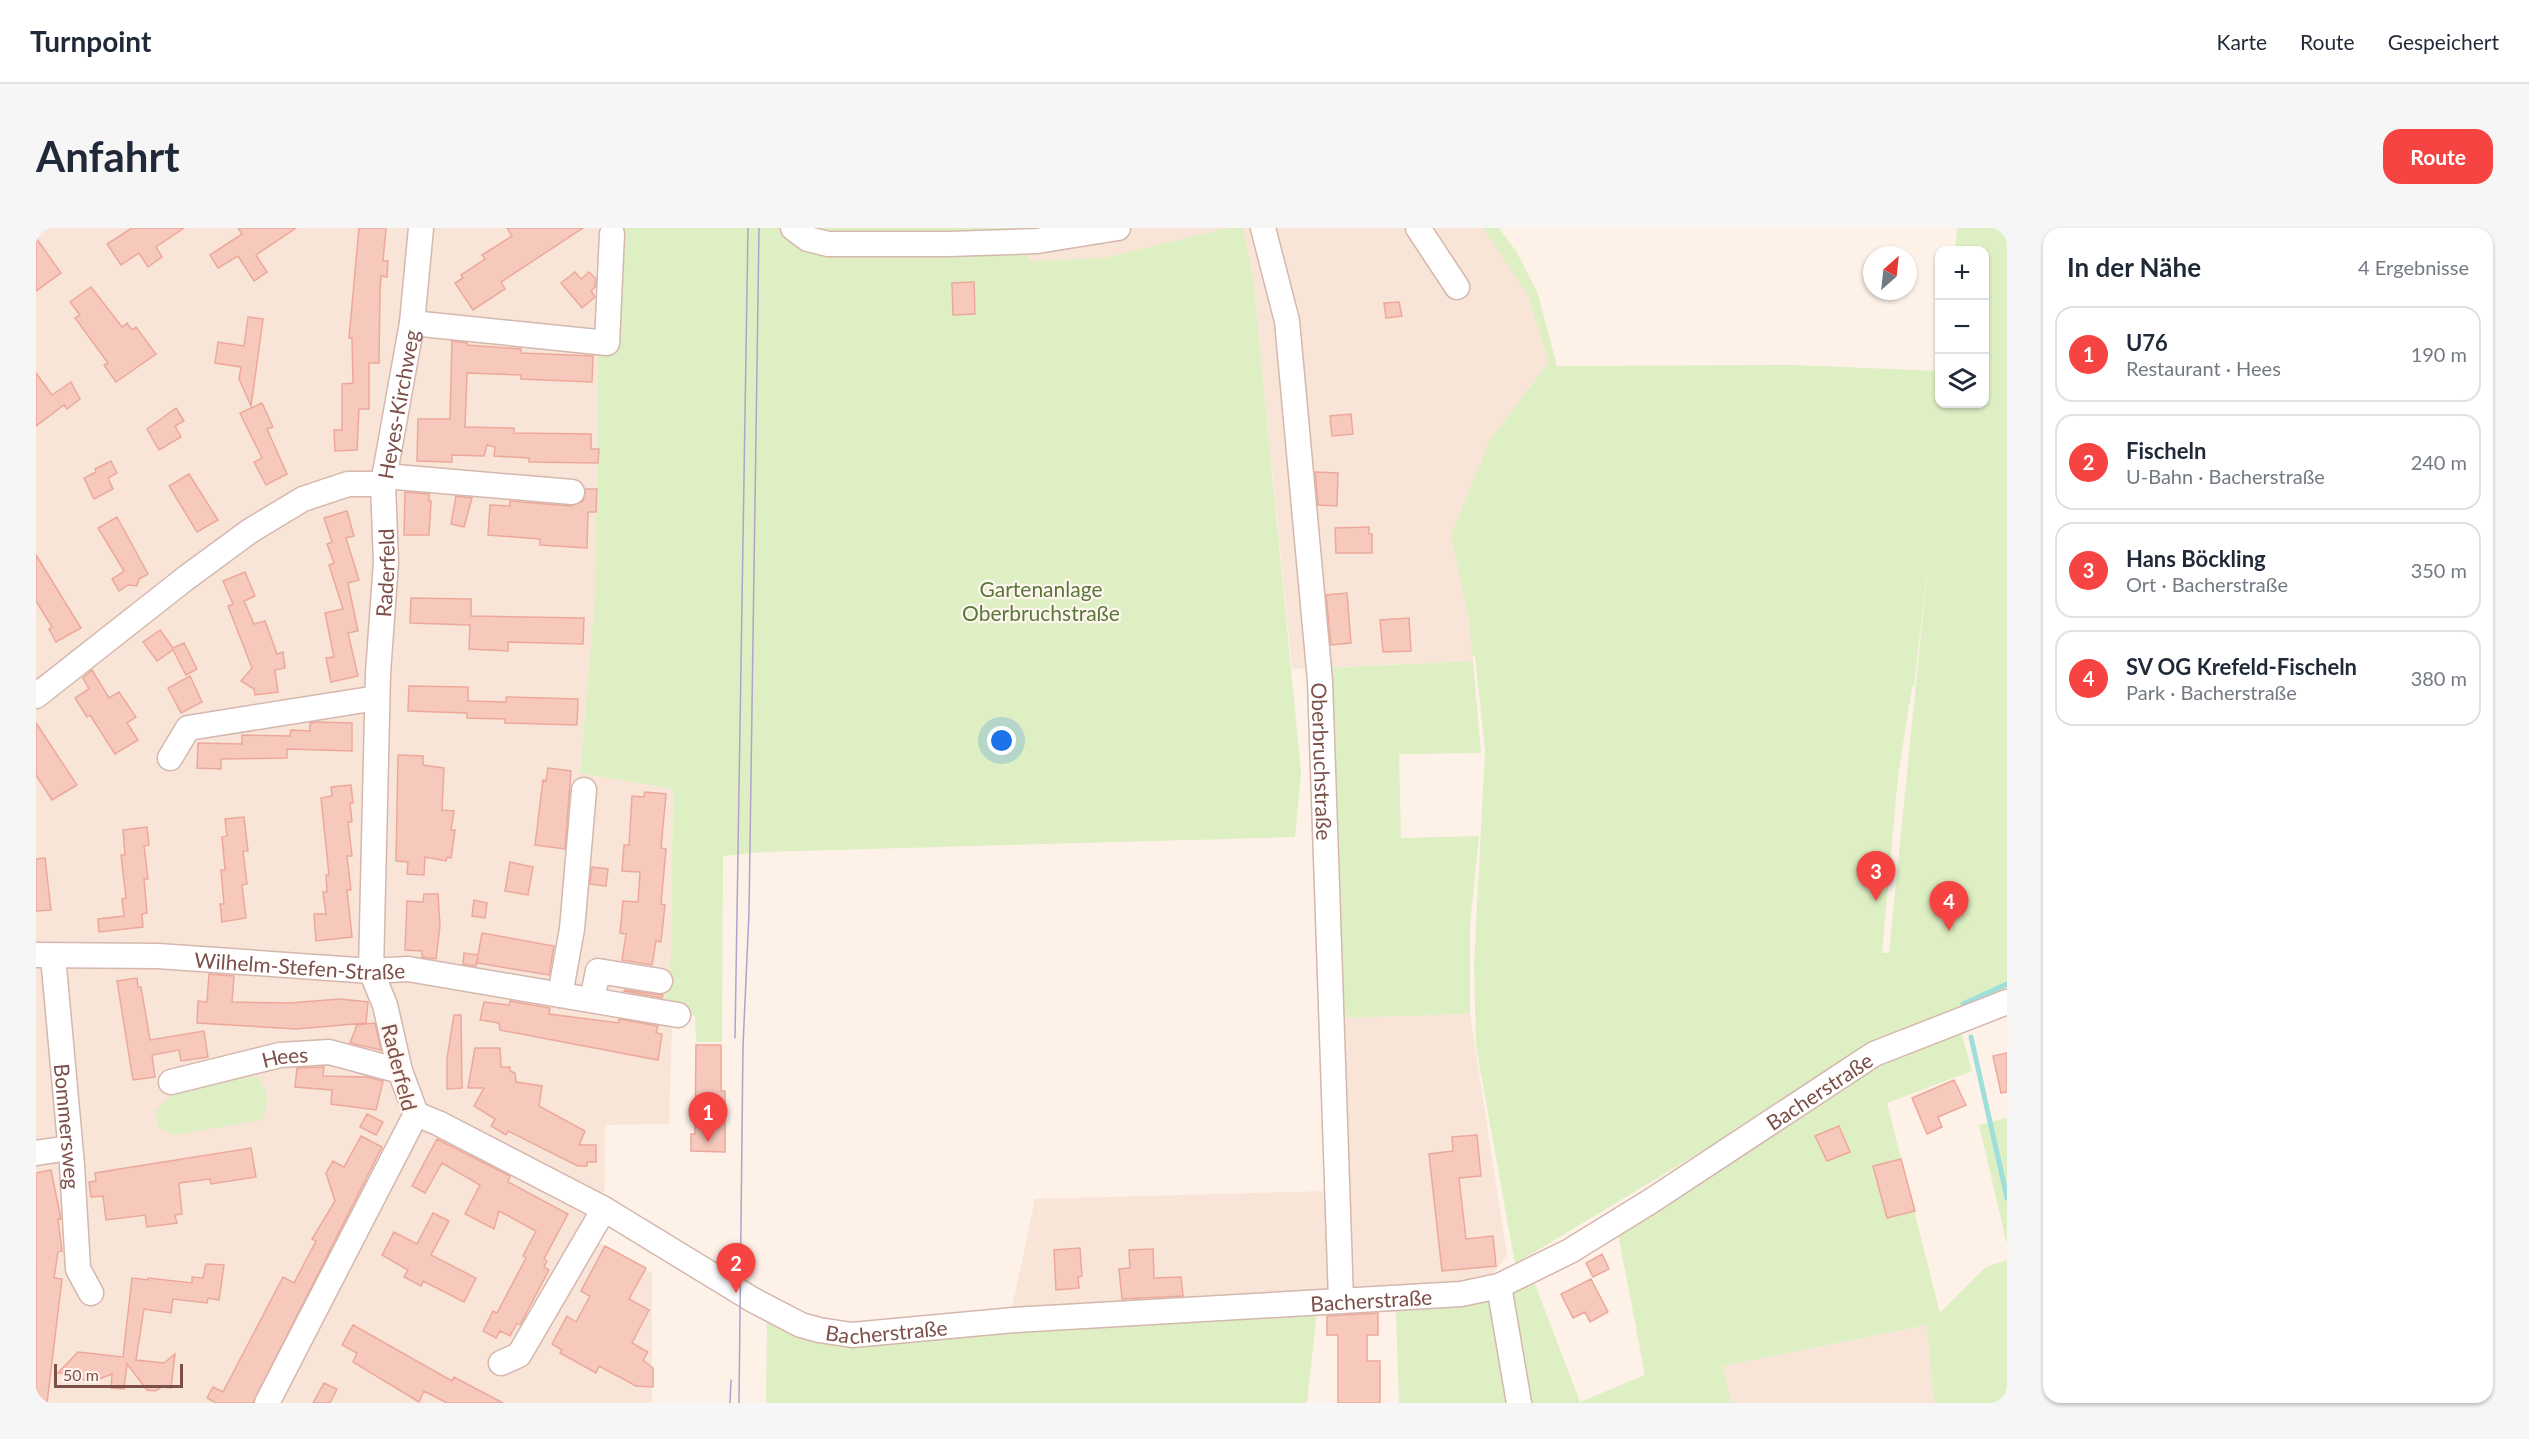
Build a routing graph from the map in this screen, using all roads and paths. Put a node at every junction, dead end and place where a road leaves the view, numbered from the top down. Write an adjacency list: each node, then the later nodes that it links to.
1 (421, 228): 8 (street)
2 (793, 228): 3 (street)
3 (1118, 228)
4 (1263, 228): 30 (street, Oberbruchstraße)
5 (1418, 228): 7 (street)
6 (612, 234): 8 (street, Heyes-Kirchweg)
7 (1457, 287)
8 (412, 323): 9 (street, Heyes-Kirchweg)
9 (384, 480): 10 (street); 11 (street, Heyes-Kirchweg); 12 (street, Raderfeld)
10 (572, 492)
11 (36, 696)
12 (377, 698): 13 (street); 16 (street, Raderfeld)
13 (170, 758)
14 (584, 790): 18 (street)
15 (45, 955): 16 (street, Wilhelm-Stefen-Straße); 25 (street, Bommersweg)
16 (371, 971): 18 (street, Wilhelm-Stefen-Straße); 22 (street, Raderfeld)
17 (660, 981): 19 (street)
18 (560, 994): 19 (street, Wilhelm-Stefen-Straße)
19 (592, 1000): 21 (street, Wilhelm-Stefen-Straße)
20 (2007, 1002): 28 (street, Bacherstraße)
21 (678, 1015)
22 (400, 1071): 23 (street, Hees); 24 (street, Raderfeld)
23 (171, 1082)
24 (416, 1114): 27 (street); 32 (street, Raderfeld)
25 (70, 1148): 26 (street); 29 (street, Bommersweg)
26 (36, 1153)
27 (604, 1209): 30 (street, Bacherstraße); 31 (street)
28 (1499, 1286): 30 (street, Bacherstraße); 33 (street)
29 (91, 1293)
30 (1341, 1300)
31 (501, 1364)
32 (267, 1403)
33 (1519, 1403)

